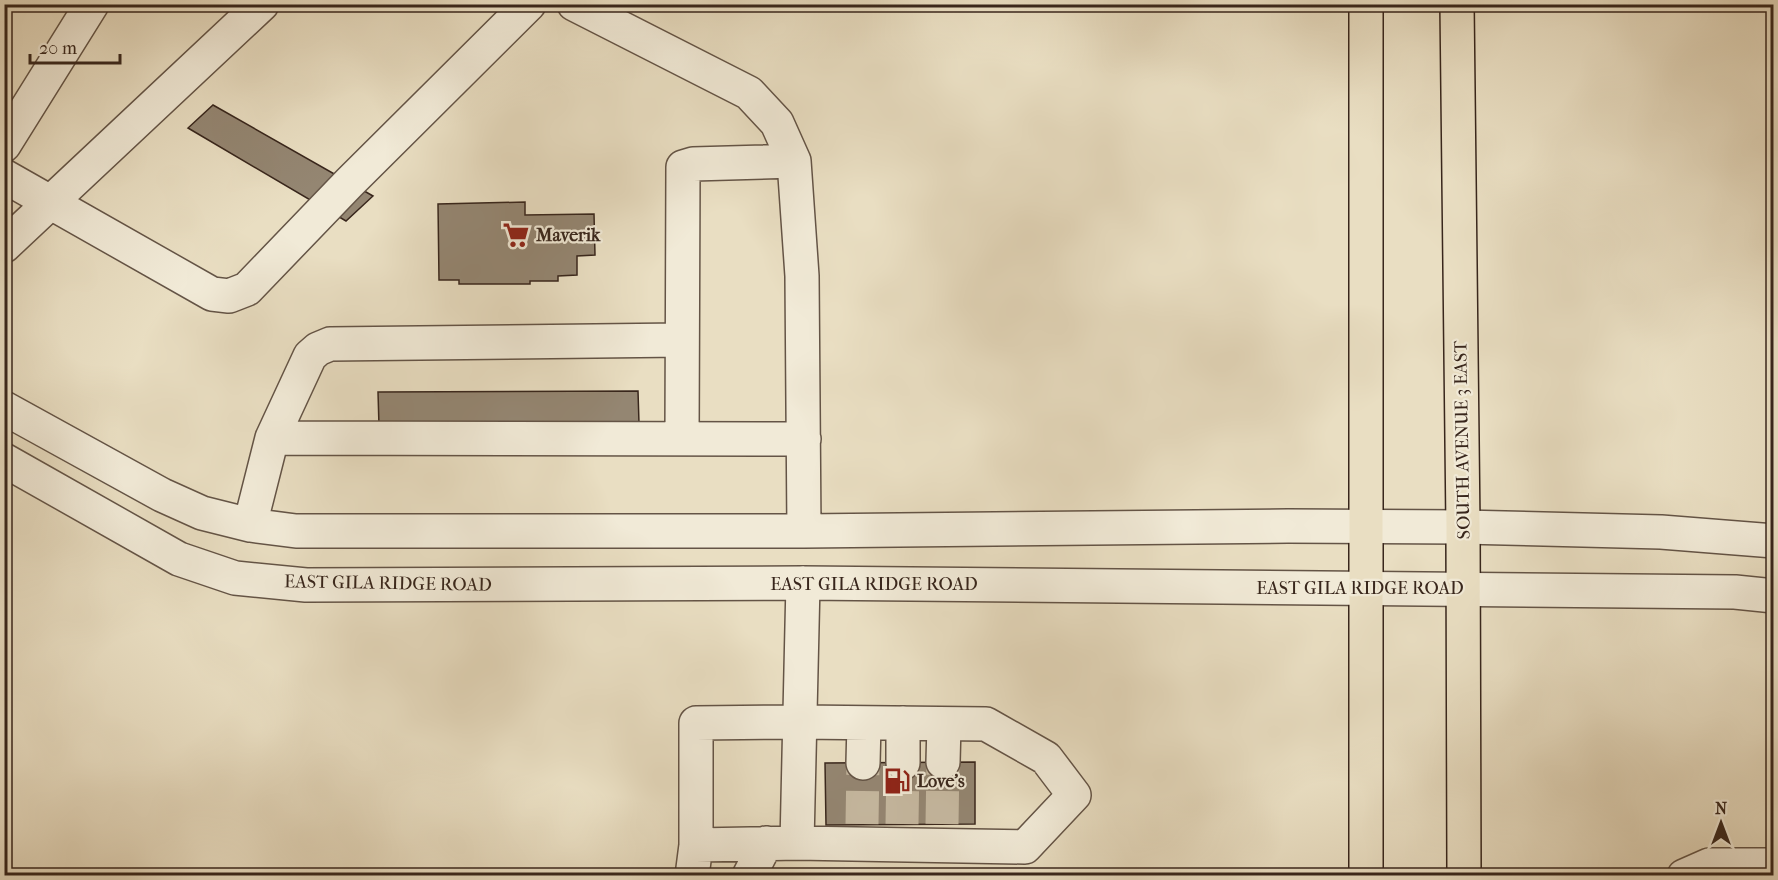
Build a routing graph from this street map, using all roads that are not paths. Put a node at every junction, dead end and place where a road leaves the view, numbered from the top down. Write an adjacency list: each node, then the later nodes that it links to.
1 (92, 4): 7 (street)
2 (262, 4): 10 (street)
3 (529, 4): 10 (street)
4 (574, 4): 8 (street)
5 (1366, 4): 19 (main road)
6 (1457, 4): 20 (main road, SOUTH AVENUE 3 EAST)
7 (4, 146)
8 (794, 161): 12 (street); 16 (street)
9 (4, 177): 10 (street)
10 (49, 203): 11 (street)
11 (4, 246)
12 (682, 340): 14 (street); 15 (street)
13 (4, 408): 18 (street)
14 (272, 438): 15 (street); 18 (street)
15 (682, 439): 16 (street)
16 (804, 439): 21 (street)
17 (4, 460): 23 (street, EAST GILA RIDGE ROAD)
18 (250, 525): 21 (street)
19 (1367, 527): 20 (street); 21 (street); 24 (main road)
20 (1463, 527): 22 (street); 25 (main road, SOUTH AVENUE 3 EAST)
21 (804, 531)
22 (1773, 541)
23 (803, 583): 24 (street, EAST GILA RIDGE ROAD); 27 (street)
24 (1367, 588): 25 (street, EAST GILA RIDGE ROAD); 38 (main road)
25 (1463, 588): 26 (street, EAST GILA RIDGE ROAD); 39 (main road, SOUTH AVENUE 3 EAST)
26 (1773, 596)
27 (799, 722): 28 (street); 34 (street); 35 (street)
28 (864, 723): 29 (street); 32 (street)
29 (903, 723): 30 (street); 33 (street)
30 (944, 724): 31 (street); 34 (street)
31 (943, 762)
32 (863, 763)
33 (903, 763)
34 (781, 843): 35 (street); 37 (street)
35 (694, 860)
36 (1773, 865): 40 (street)
37 (749, 876)
38 (1366, 876)
39 (1464, 876)
40 (1684, 876)

